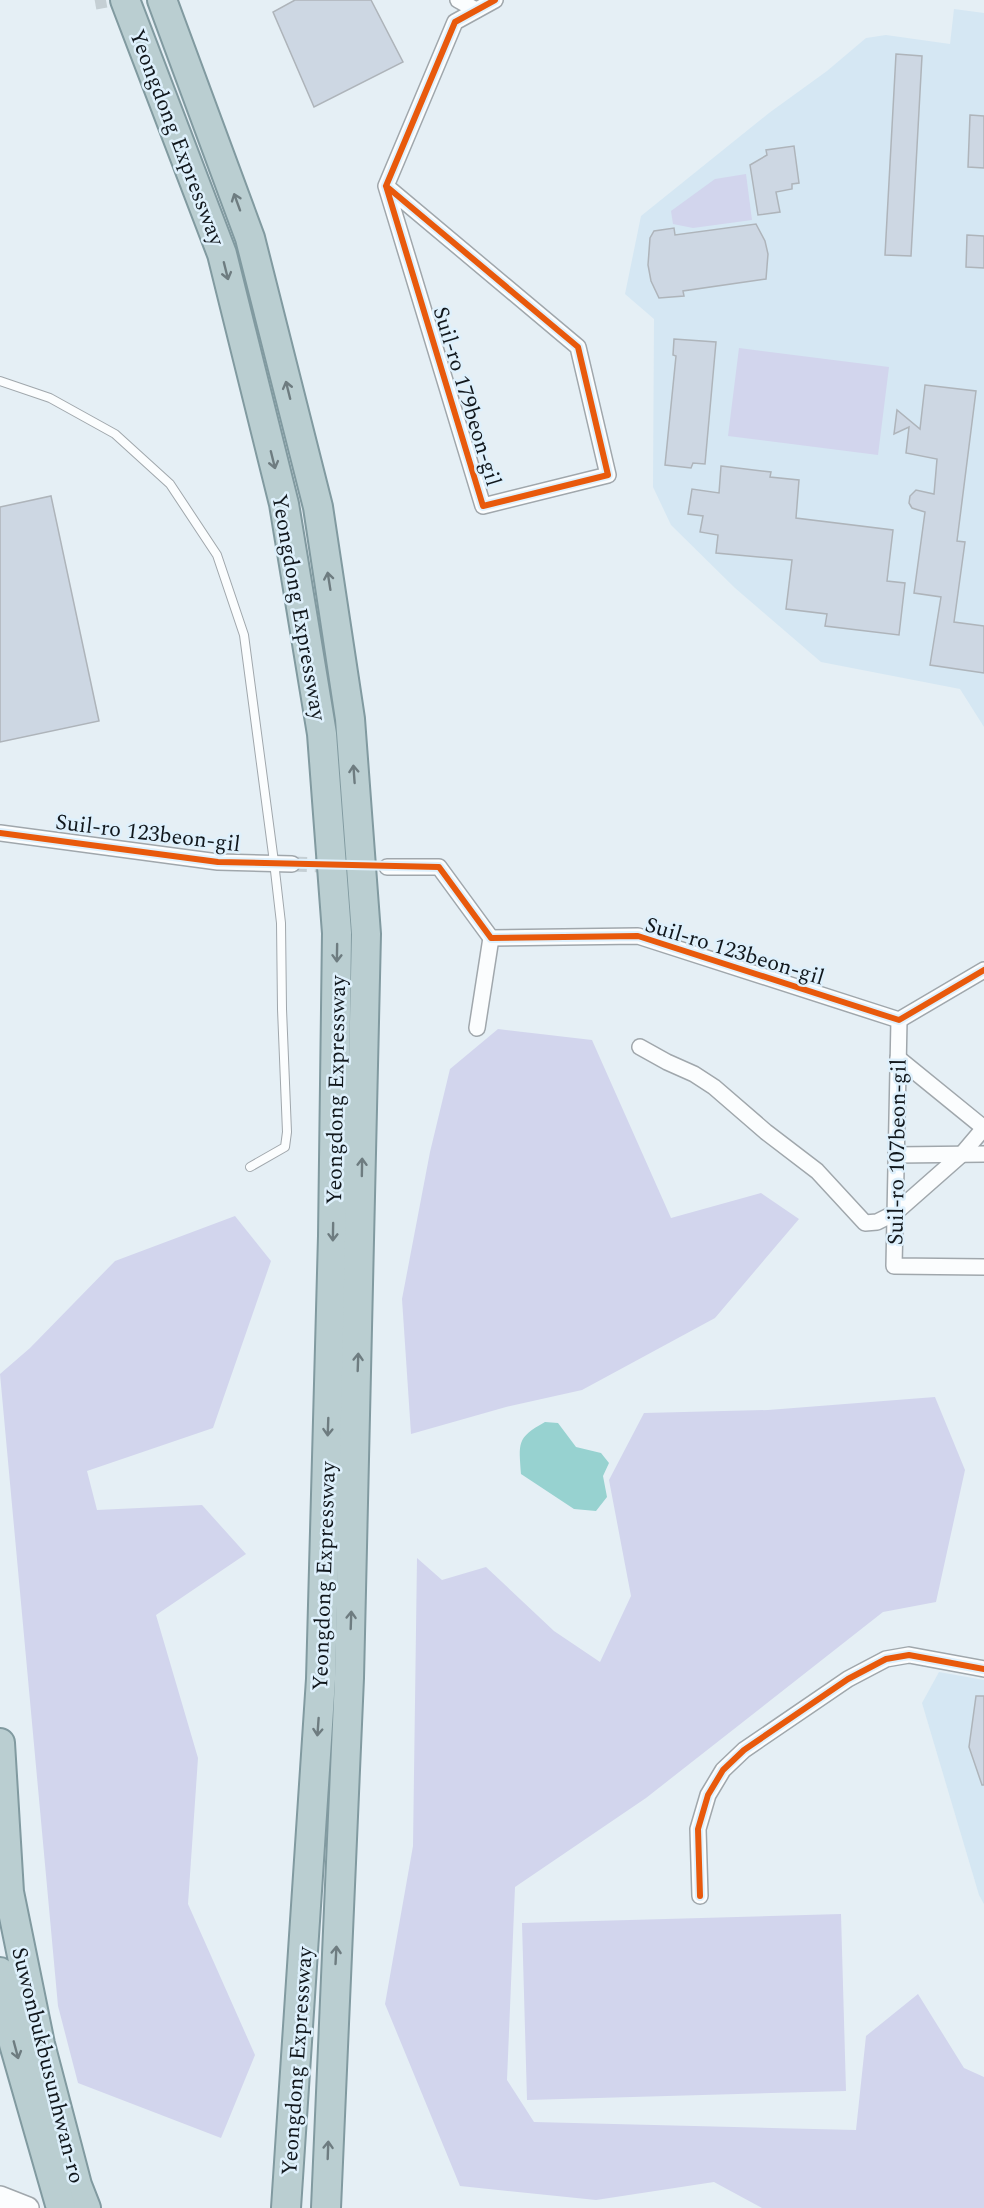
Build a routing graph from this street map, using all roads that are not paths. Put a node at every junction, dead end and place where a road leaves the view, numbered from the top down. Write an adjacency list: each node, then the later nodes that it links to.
1 (125, 0): 33 (highway, Yeongdong Expressway, one-way to 33)
2 (162, 0): 34 (highway, Yeongdong Expressway, one-way to 2)
3 (458, 0): 5 (street)
4 (495, 0): 5 (street)
5 (476, 10): 6 (street)
6 (386, 186): 6 (street, Suil-ro 179beon-gil)
7 (0, 381): 9 (lane)
8 (0, 833): 9 (street, Suil-ro 123beon-gil)
9 (274, 862): 10 (street, Suil-ro 123beon-gil); 22 (lane)
10 (292, 864)
11 (387, 867): 12 (street)
12 (491, 938): 14 (street, Suil-ro 123beon-gil); 15 (street)
13 (984, 970): 14 (street)
14 (898, 1020): 17 (street, Suil-ro 107beon-gil)
15 (477, 1028)
16 (640, 1047): 23 (street)
17 (898, 1058): 18 (street); 21 (street, Suil-ro 107beon-gil)
18 (984, 1128): 19 (street)
19 (962, 1154): 20 (street); 21 (street); 23 (street)
20 (984, 1154)
21 (896, 1155): 23 (street, Suil-ro 107beon-gil)
22 (250, 1167)
23 (895, 1214): 24 (street, Suil-ro 107beon-gil)
24 (984, 1268)
25 (984, 1669): 27 (street)
26 (0, 1743): 32 (highway, Suwonbukbusunhwan-ro)
27 (700, 1896)
28 (0, 1972): 31 (highway, Suwonbukbusunhwan-ro, one-way to 31)
29 (0, 2197): 30 (street)
30 (28, 2208)
31 (61, 2208)
32 (86, 2208)
33 (286, 2208)
34 (326, 2208)

